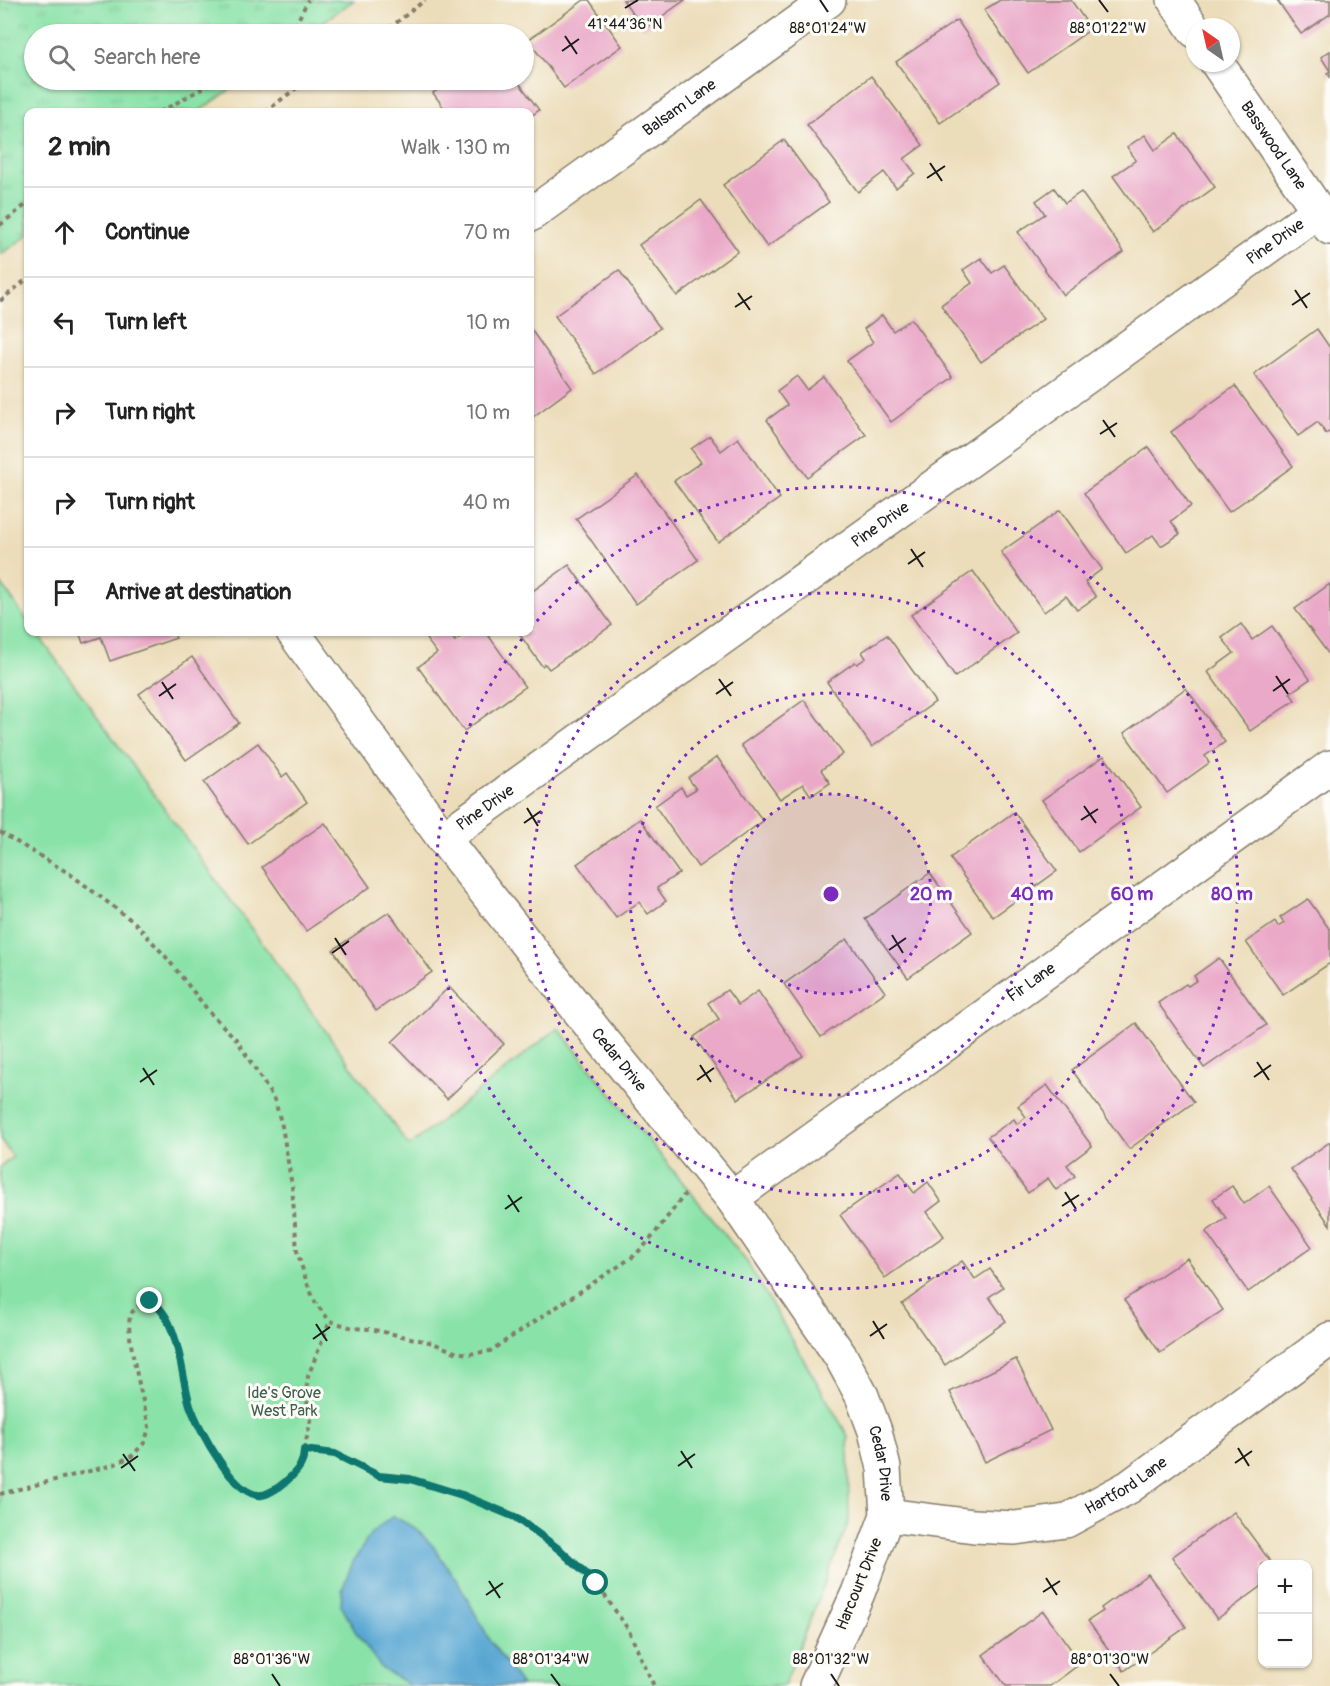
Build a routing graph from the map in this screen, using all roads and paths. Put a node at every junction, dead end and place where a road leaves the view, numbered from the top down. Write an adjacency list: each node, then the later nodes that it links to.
1 (308, 0): 6 (path)
2 (425, 0): 7 (path)
3 (829, 0): 14 (street, Balsam Lane)
4 (1174, 0): 5 (street)
5 (1186, 18)
6 (296, 24)
7 (395, 24)
8 (1223, 72): 15 (street, Basswood Lane)
9 (199, 90): 11 (path)
10 (294, 90): 12 (path)
11 (167, 108)
12 (270, 108)
13 (24, 206): 16 (path)
14 (534, 212)
15 (1324, 219): 22 (street, Pine Drive)
16 (0, 225)
17 (24, 281): 18 (path)
18 (0, 301)
19 (296, 636): 22 (street, Cedar Drive)
20 (1330, 767): 24 (street, Fir Lane)
21 (0, 832): 25 (path)
22 (443, 838): 23 (street, Cedar Drive)
23 (711, 1173): 24 (street, Cedar Drive); 25 (path)
24 (732, 1198): 29 (street, Cedar Drive)
25 (330, 1320): 27 (path)
26 (1330, 1339): 29 (street, Hartford Lane)
27 (304, 1450): 28 (path); 30 (path)
28 (0, 1494)
29 (887, 1515): 31 (street, Harcourt Drive)
30 (654, 1686)
31 (816, 1686)

